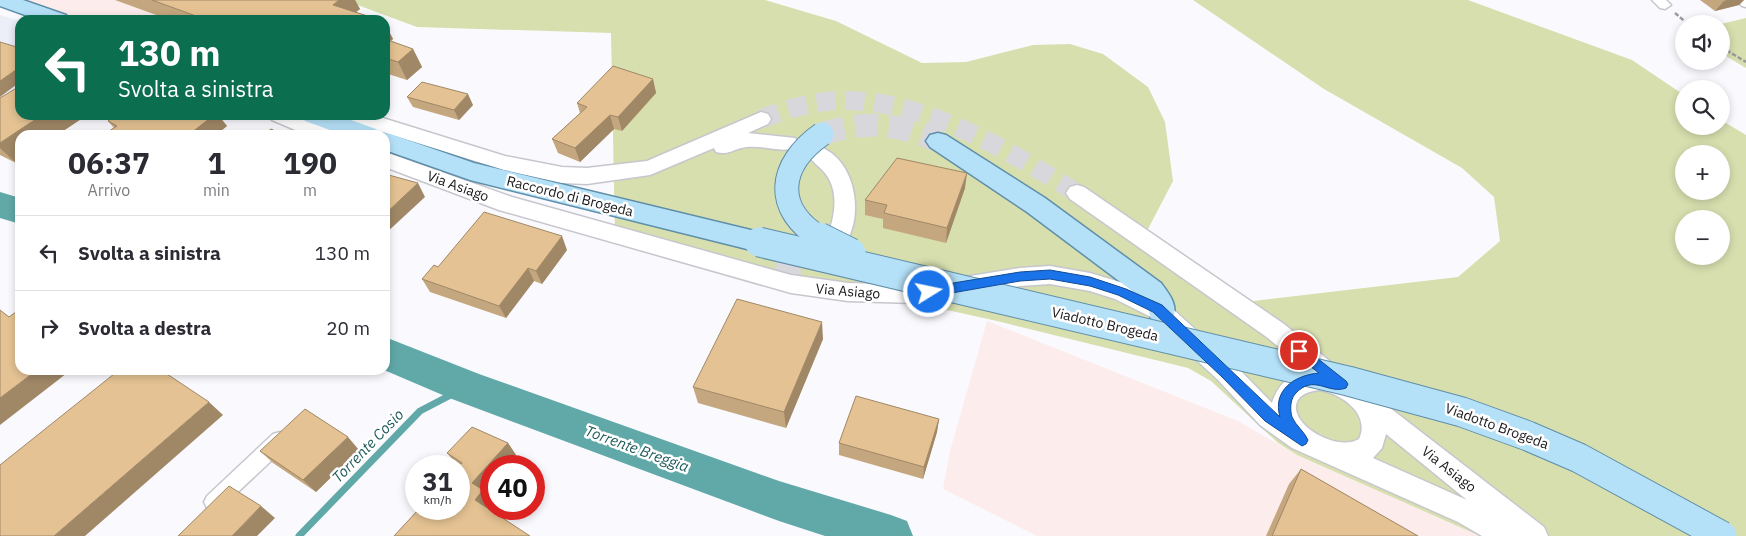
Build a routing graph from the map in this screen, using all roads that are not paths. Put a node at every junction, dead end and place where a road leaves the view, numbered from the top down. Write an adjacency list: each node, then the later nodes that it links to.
1 (3, 0): 4 (main road)
2 (1742, 0): 3 (street)
3 (1746, 2)
4 (45, 15)
5 (761, 119): 16 (street)
6 (291, 120): 9 (street)
7 (327, 120): 10 (main road)
8 (367, 120): 16 (street)
9 (314, 130)
10 (354, 130)
11 (938, 141): 23 (main road)
12 (390, 143): 19 (main road, Raccordo di Brogeda)
13 (788, 143): 16 (street)
14 (820, 144): 18 (street); 22 (main road, bridge)
15 (390, 161): 20 (street, Via Asiago)
16 (650, 168)
17 (1077, 193): 24 (street)
18 (840, 233)
19 (758, 242): 22 (main road, Viadotto Brogeda, bridge)
20 (735, 268): 21 (street); 23 (street, Via Asiago)
21 (776, 269)
22 (890, 272): 32 (main road, Viadotto Brogeda, bridge)
23 (1162, 313): 27 (street, Via Asiago)
24 (1342, 384): 25 (street); 27 (street)
25 (1364, 402): 28 (street); 31 (street, Via Asiago)
26 (292, 428): 29 (street)
27 (1302, 440): 28 (street)
28 (1337, 455): 30 (street, Via Asiago)
29 (199, 516)
30 (1507, 536)
31 (1534, 536)
32 (1722, 536)

